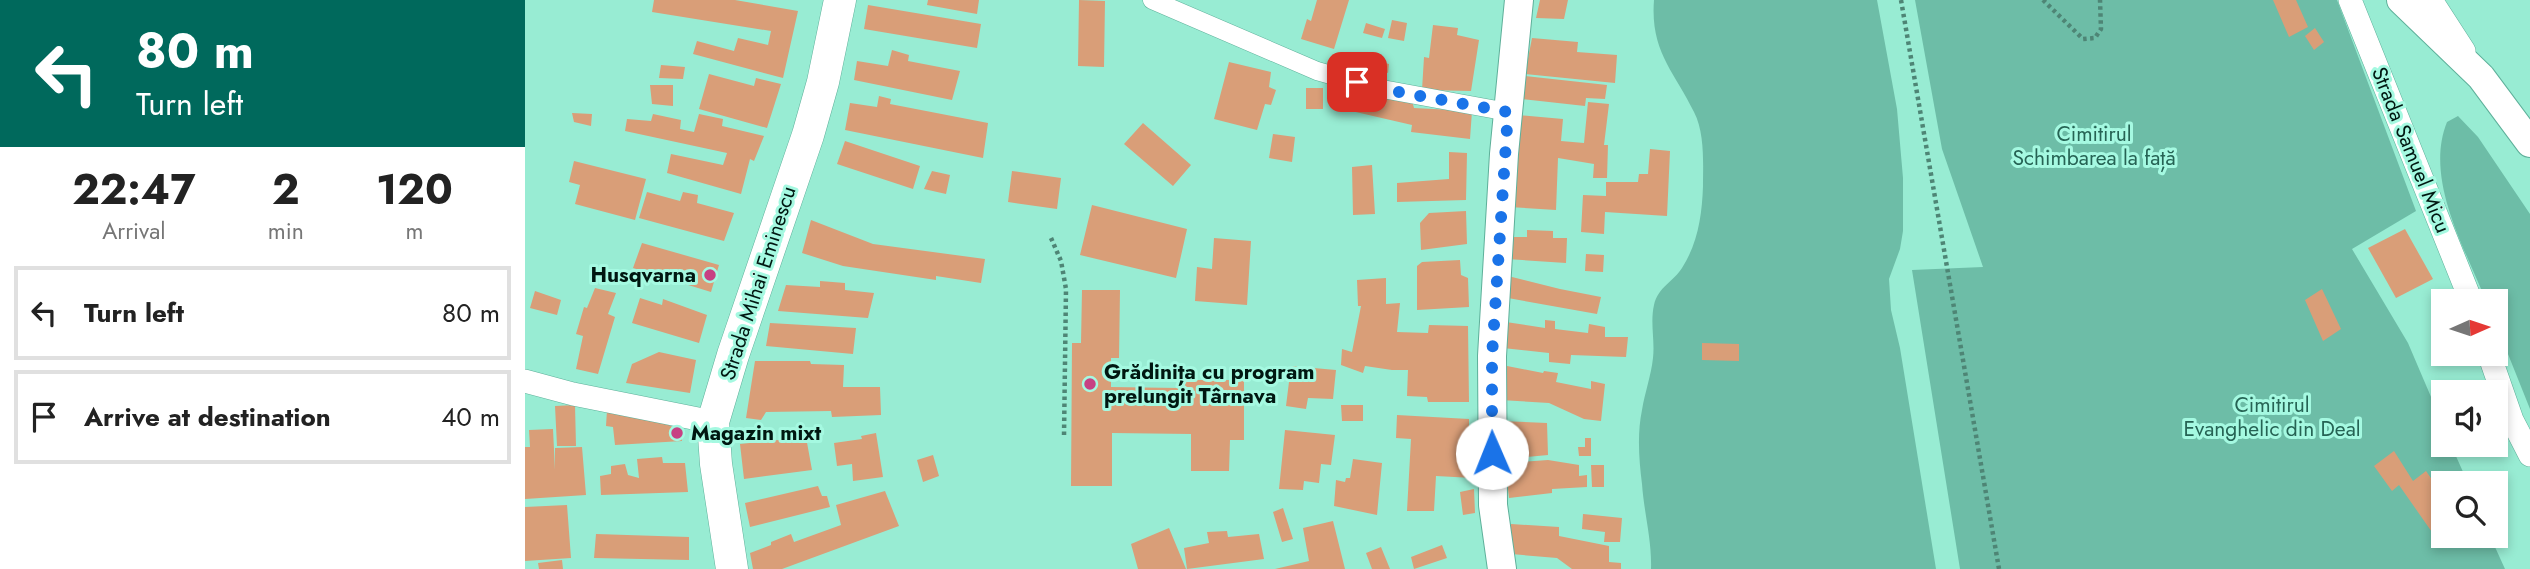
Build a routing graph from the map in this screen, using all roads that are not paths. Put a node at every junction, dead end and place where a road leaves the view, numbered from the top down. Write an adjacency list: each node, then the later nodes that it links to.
1 (840, 0): 13 (main road, Strada Mihai Eminescu)
2 (1151, 0): 8 (street)
3 (1519, 0): 8 (street)
4 (2350, 0): 10 (street, Strada Samuel Micu)
5 (2401, 0): 7 (street)
6 (2431, 0): 7 (street)
7 (2481, 77): 9 (street)
8 (1508, 112): 16 (street)
9 (2530, 143)
10 (2466, 289)
11 (2493, 366): 14 (street)
12 (525, 381): 13 (street)
13 (713, 422): 15 (main road, Strada Mihai Eminescu)
14 (2530, 455)
15 (732, 569)
16 (1502, 569)

